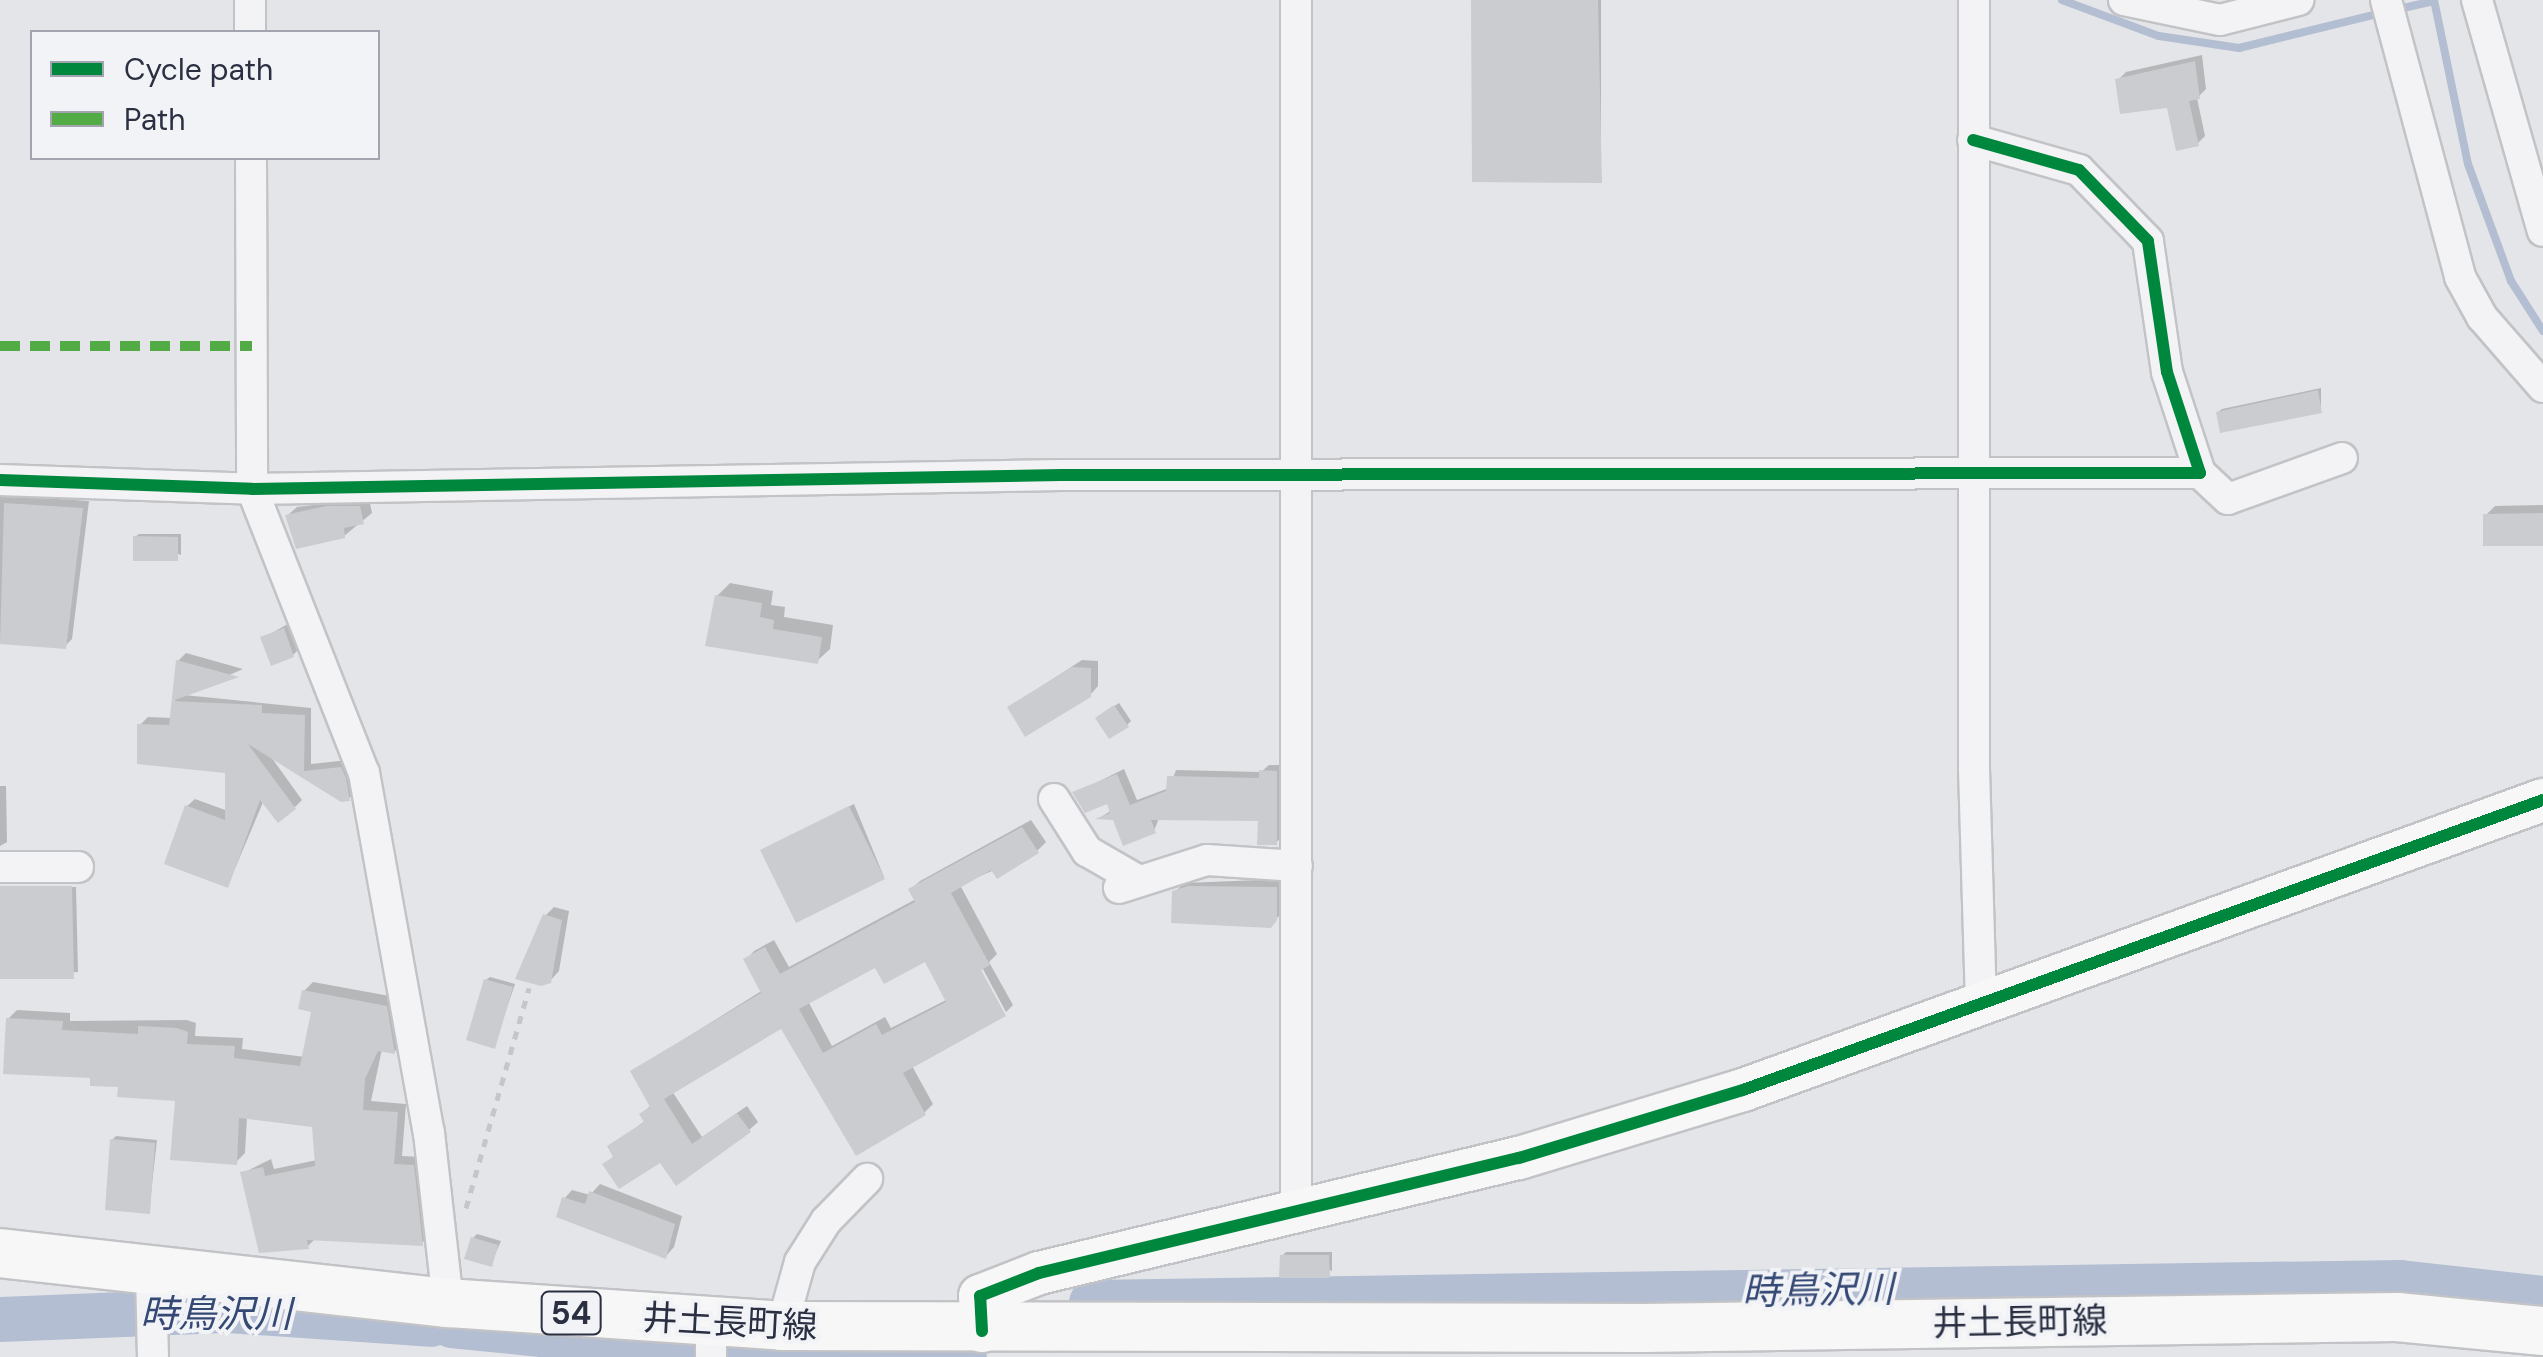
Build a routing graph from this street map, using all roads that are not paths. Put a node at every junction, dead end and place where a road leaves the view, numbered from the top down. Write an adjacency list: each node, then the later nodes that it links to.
1 (250, 0): 9 (street)
2 (1296, 0): 17 (street)
3 (1974, 0): 10 (street)
4 (2124, 0): 8 (street)
5 (2298, 0): 8 (street)
6 (2477, 0): 12 (street)
7 (2387, 8): 13 (street)
8 (2233, 9)
9 (250, 30)
10 (1974, 140): 15 (street); 16 (street)
11 (251, 160): 19 (street)
12 (2543, 230)
13 (2543, 387)
14 (2342, 458): 15 (street)
15 (2200, 473): 16 (street)
16 (1972, 478): 17 (street); 25 (street)
17 (1300, 479): 19 (street); 23 (street)
18 (0, 480): 19 (street)
19 (252, 489): 30 (street)
20 (1054, 799): 23 (street)
21 (2543, 800): 25 (street)
22 (78, 866): 24 (street)
23 (1297, 866): 27 (street)
24 (0, 867)
25 (1981, 1006): 27 (street)
26 (867, 1179): 31 (street)
27 (1296, 1215): 32 (street)
28 (0, 1253): 29 (main road, 井土長町線 / 54)
29 (152, 1298): 30 (main road, 井土長町線 / 54); 36 (street)
30 (448, 1303): 34 (main road, 井土長町線 / 54)
31 (782, 1326): 32 (main road, 井土長町線 / 54); 34 (main road, 井土長町線 / 54)
32 (982, 1331): 35 (main road, 井土長町線 / 54)
33 (2543, 1331): 35 (main road, 井土長町線 / 54)
34 (711, 1340)
35 (1644, 1343)
36 (153, 1357)

